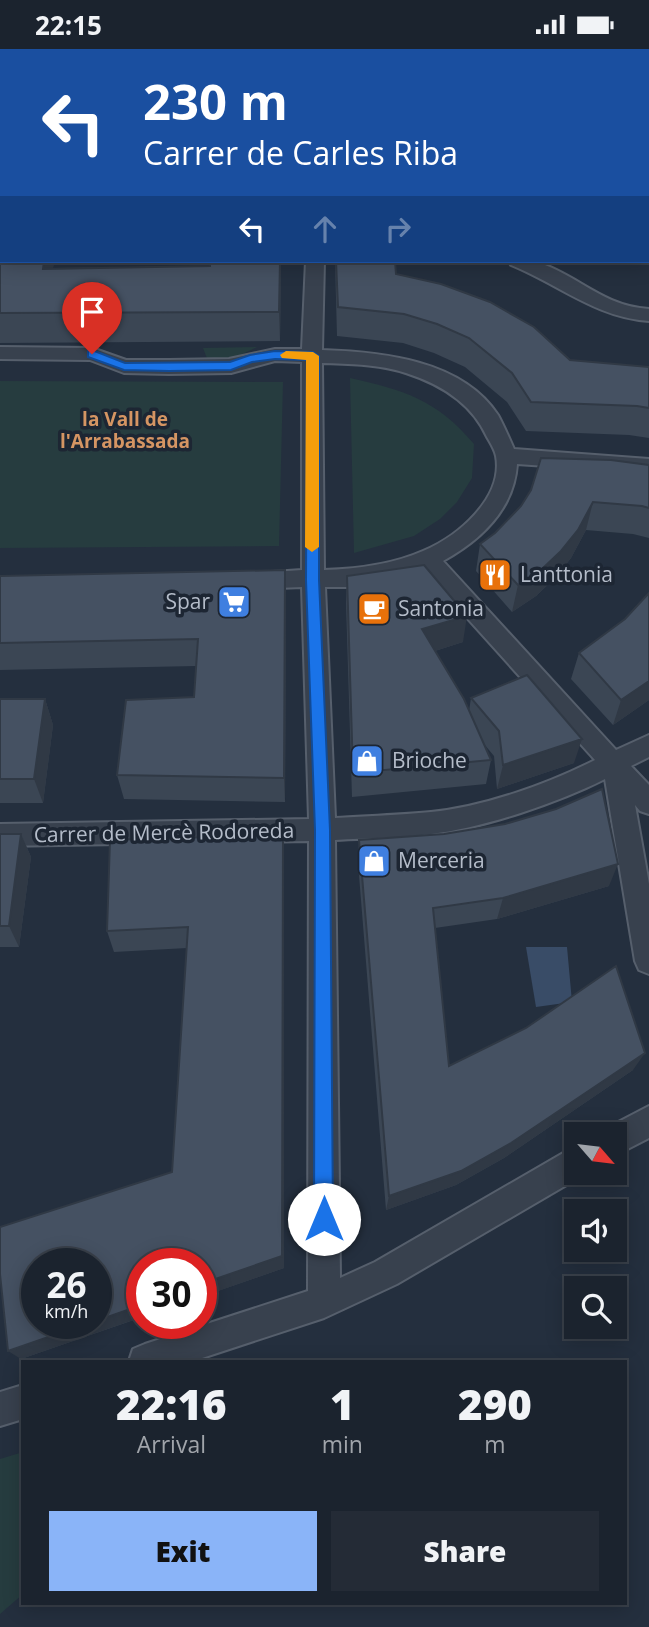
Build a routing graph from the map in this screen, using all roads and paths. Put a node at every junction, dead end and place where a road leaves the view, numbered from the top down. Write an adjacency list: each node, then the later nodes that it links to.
1 (316, 263): 5 (street)
2 (523, 263): 3 (street)
3 (649, 315)
4 (0, 353): 5 (street)
5 (313, 356): 6 (street); 10 (street)
6 (507, 456): 7 (street); 8 (street)
7 (649, 466)
8 (428, 559): 10 (street); 12 (street)
9 (232, 580): 10 (street)
10 (313, 580): 14 (street)
11 (649, 745): 12 (street, Carrer de Mercè Rodoreda)
12 (615, 764): 13 (street); 14 (street, Carrer de Mercè Rodoreda); 16 (street)
13 (649, 803)
14 (323, 830): 15 (street, Carrer de Mercè Rodoreda); 20 (street)
15 (0, 835)
16 (649, 961)
17 (649, 1121): 18 (street)
18 (627, 1134)
19 (564, 1170): 20 (street)
20 (324, 1302): 21 (street)
21 (148, 1360)
22 (21, 1403): 23 (street)
23 (0, 1409)

